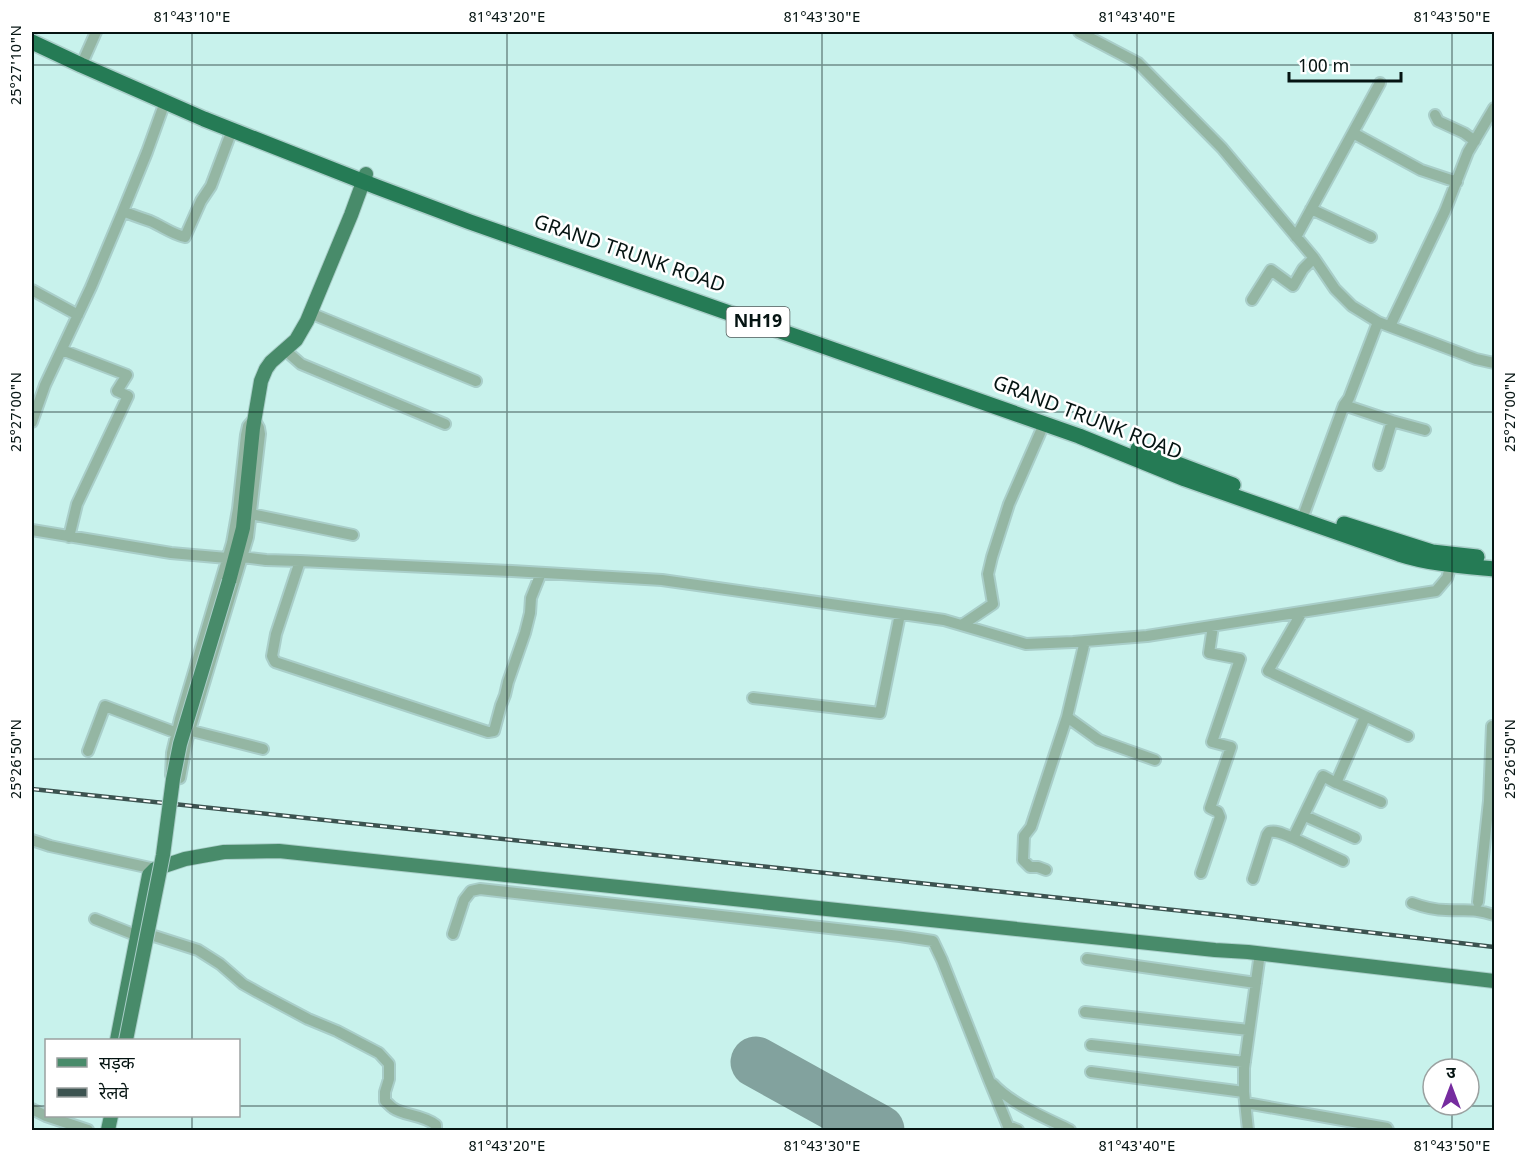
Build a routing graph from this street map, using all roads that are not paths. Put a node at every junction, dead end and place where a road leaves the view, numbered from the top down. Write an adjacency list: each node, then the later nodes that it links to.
1 (96, 32): 5 (street)
2 (1079, 32): 17 (street)
3 (32, 35): 5 (highway, GRAND TRUNK ROAD / NH19)
4 (32, 42): 7 (highway, GRAND TRUNK ROAD / NH19)
5 (84, 59): 13 (highway, GRAND TRUNK ROAD / NH19)
6 (1380, 83): 11 (street)
7 (165, 102): 10 (highway, GRAND TRUNK ROAD / NH19); 16 (street)
8 (1494, 108): 12 (street)
9 (1435, 115): 12 (street)
10 (232, 130): 13 (highway, GRAND TRUNK ROAD / NH19); 16 (street)
11 (1353, 133): 14 (street); 15 (street)
12 (1475, 141): 14 (street)
13 (364, 178): 22 (main road); 35 (highway, GRAND TRUNK ROAD / NH19); 38 (highway, GRAND TRUNK ROAD / NH19)
14 (1457, 182): 25 (street)
15 (1311, 209): 17 (street); 18 (street)
16 (123, 211): 23 (street)
17 (1296, 237): 19 (street)
18 (1371, 237)
19 (1314, 258): 21 (street); 24 (street)
20 (32, 290): 23 (street)
21 (1252, 300)
22 (310, 313): 27 (main road); 29 (street)
23 (78, 315): 26 (street)
24 (1378, 322): 25 (street); 30 (street)
25 (1390, 326): 28 (street)
26 (62, 350): 32 (street); 42 (street)
27 (285, 350): 31 (main road); 34 (street)
28 (1494, 363)
29 (476, 381)
30 (1344, 405): 33 (street); 38 (street)
31 (254, 419): 39 (street); 44 (street); 91 (main road, bridge)
32 (32, 422)
33 (1392, 422): 36 (street); 37 (street)
34 (445, 424)
35 (1044, 424): 47 (highway, GRAND TRUNK ROAD / NH19); 52 (street)
36 (1425, 430)
37 (1379, 465)
38 (1305, 511): 45 (highway, GRAND TRUNK ROAD / NH19)
39 (251, 514): 41 (street); 43 (street)
40 (32, 530): 42 (street)
41 (353, 535)
42 (69, 537): 44 (street)
43 (243, 557): 46 (street); 60 (street)
44 (227, 558): 59 (street)
45 (1494, 559)
46 (300, 561): 49 (street); 49 (street)
47 (1451, 565): 48 (highway, GRAND TRUNK ROAD / NH19); 50 (street)
48 (1494, 569)
49 (541, 573): 51 (street)
50 (1302, 612): 53 (street); 57 (street)
51 (900, 614): 52 (street); 55 (street)
52 (962, 625): 54 (street)
53 (1213, 626): 54 (street); 76 (street)
54 (1085, 641): 56 (street)
55 (753, 698)
56 (1067, 717): 64 (street); 75 (street)
57 (1365, 717): 61 (street); 65 (street)
58 (1494, 726): 66 (street)
59 (177, 730): 60 (street); 60 (street); 63 (street)
60 (190, 730): 62 (street)
61 (1408, 736)
62 (263, 749)
63 (88, 751)
64 (1155, 760)
65 (1336, 783): 67 (street); 68 (street)
66 (1492, 801): 78 (street)
67 (1381, 802)
68 (1305, 816): 69 (street); 70 (street)
69 (1293, 838): 72 (street); 77 (street)
70 (1355, 838)
71 (32, 840): 74 (street)
72 (1343, 861)
73 (171, 864): 74 (main road); 82 (main road); 84 (main road)
74 (154, 868): 82 (main road)
75 (1046, 870)
76 (1201, 873)
77 (1253, 879)
78 (1478, 902)
79 (1412, 903): 80 (street)
80 (1494, 915)
81 (95, 919): 82 (street)
82 (145, 934): 90 (main road); 92 (main road); 101 (street)
83 (453, 934): 96 (street)
84 (1260, 953): 86 (main road); 87 (street)
85 (1087, 959): 87 (street)
86 (1494, 981)
87 (1256, 983): 89 (street)
88 (1085, 1012): 89 (street)
89 (1249, 1030): 94 (street)
90 (118, 1039)
91 (126, 1039)
92 (131, 1039)
93 (1092, 1045): 94 (street)
94 (1245, 1062): 97 (street)
95 (1091, 1072): 97 (street)
96 (987, 1077): 102 (street); 103 (street)
97 (1244, 1092): 98 (street)
98 (1246, 1103): 104 (street); 105 (street)
99 (49, 1117): 100 (street)
100 (88, 1131)
101 (436, 1131)
102 (1018, 1131)
103 (1070, 1131)
104 (1248, 1131)
105 (1388, 1131)

